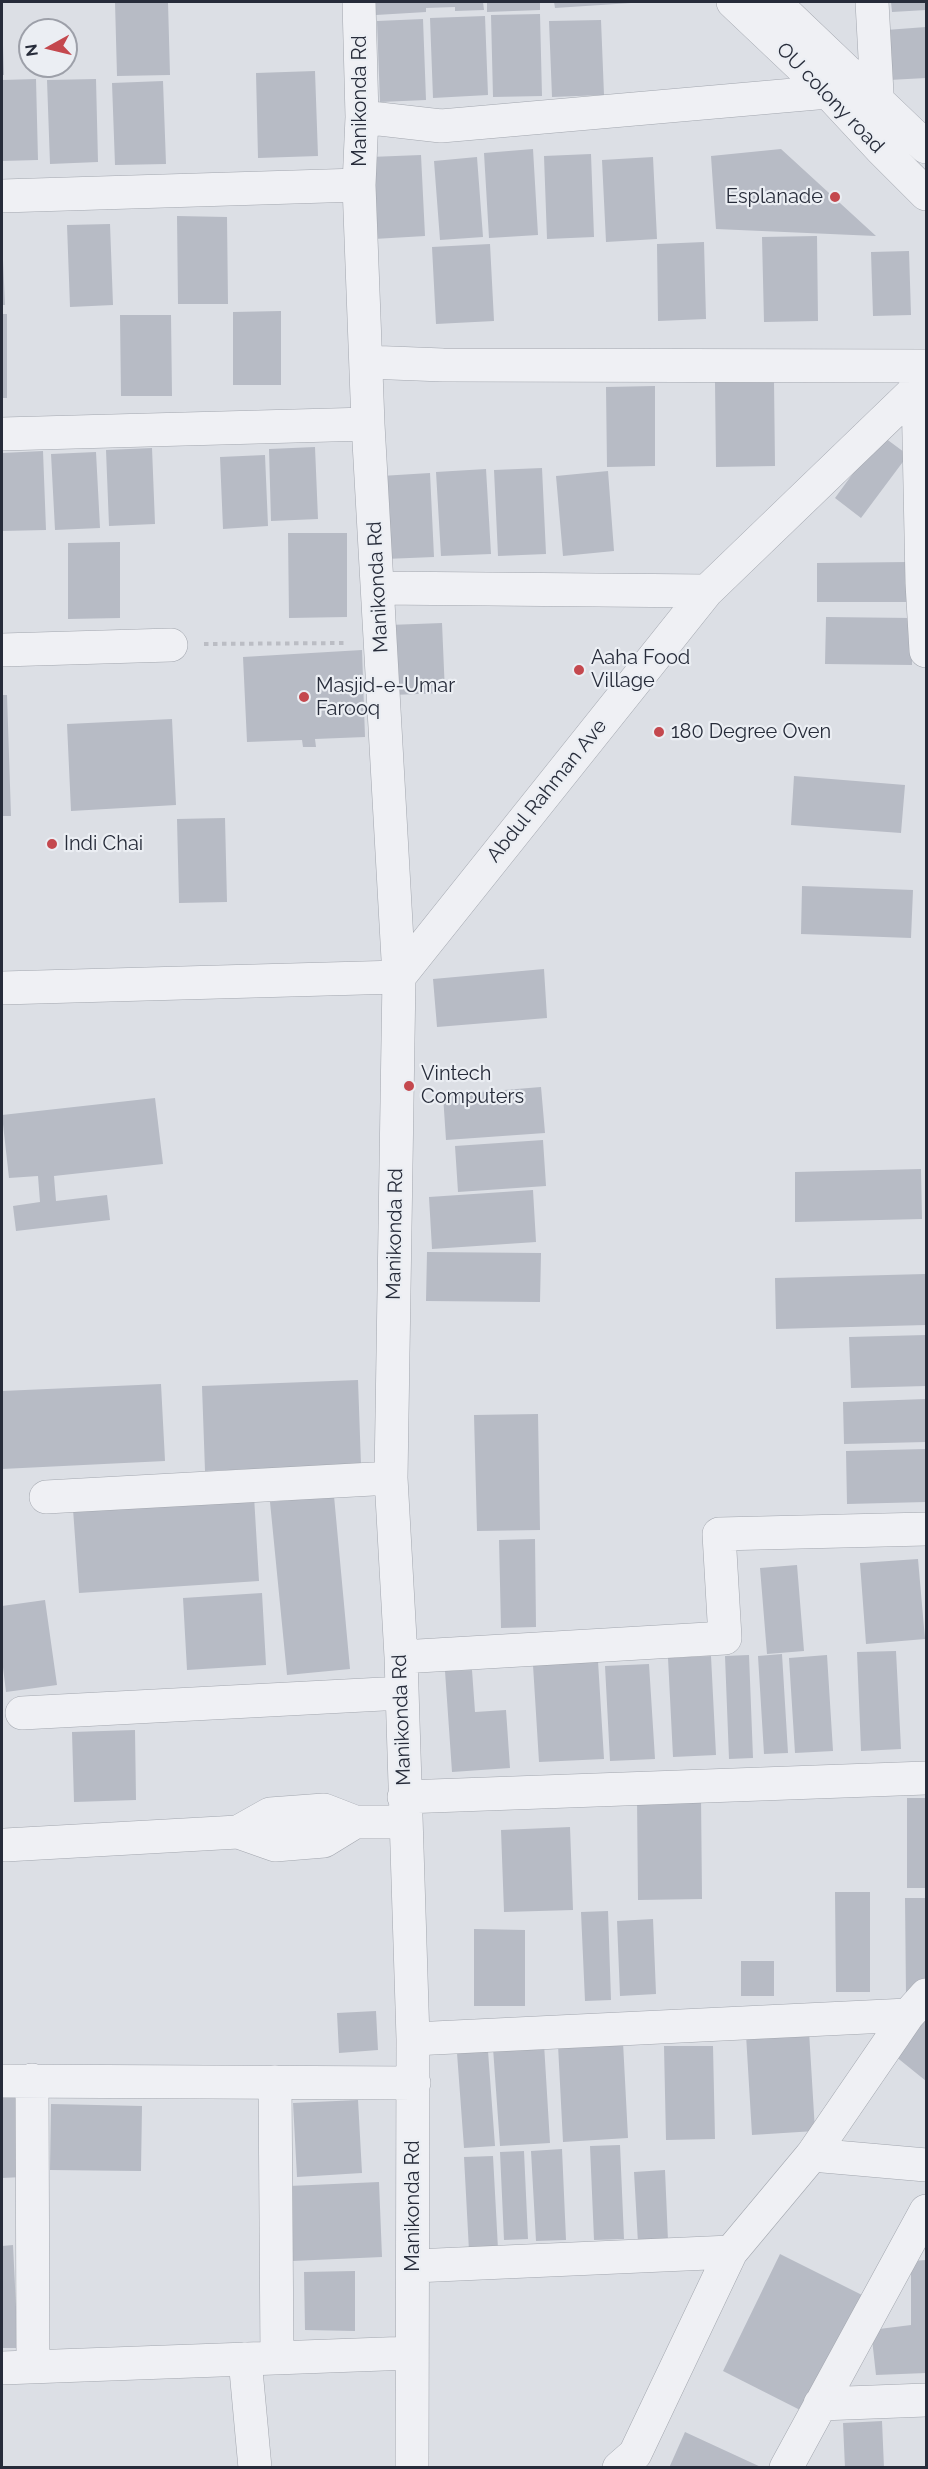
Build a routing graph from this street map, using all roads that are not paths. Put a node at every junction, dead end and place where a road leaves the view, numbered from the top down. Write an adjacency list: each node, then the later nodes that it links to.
1 (359, 2): 7 (street, Manikonda Rd)
2 (733, 2): 5 (street, OU colony road)
3 (774, 2): 6 (street, OU colony road)
4 (872, 2): 6 (street)
5 (828, 92): 7 (street); 9 (street, OU colony road)
6 (877, 100): 8 (street, OU colony road); 9 (street)
7 (362, 117): 10 (street, Manikonda Rd)
8 (927, 147)
9 (880, 149): 11 (street, OU colony road)
10 (359, 185): 12 (street); 13 (street, Manikonda Rd)
11 (927, 194)
12 (2, 196)
13 (366, 362): 14 (street); 15 (street, Manikonda Rd)
14 (924, 378): 17 (street); 19 (street, Abdul Rahman Ave)
15 (368, 424): 16 (street); 18 (street, Manikonda Rd)
16 (2, 434)
17 (924, 583): 22 (street)
18 (378, 588): 19 (street); 23 (street, Manikonda Rd)
19 (707, 591): 23 (street, Abdul Rahman Ave)
20 (171, 645): 21 (street)
21 (2, 650)
22 (927, 651)
23 (399, 977): 24 (street); 25 (street, Manikonda Rd)
24 (2, 988)
25 (391, 1478): 26 (street); 28 (street, Manikonda Rd)
26 (46, 1497)
27 (927, 1530): 28 (street)
28 (401, 1657): 29 (street, Manikonda Rd)
29 (402, 1693): 30 (street); 32 (street, Manikonda Rd)
30 (22, 1713)
31 (927, 1778): 32 (street)
32 (405, 1809): 33 (street); 35 (street, Manikonda Rd)
33 (3, 1851)
34 (917, 2005): 35 (street); 39 (street)
35 (413, 2039): 38 (street, Manikonda Rd)
36 (17, 2080): 37 (street); 46 (street)
37 (275, 2082): 38 (street); 45 (street)
38 (414, 2083): 43 (street, Manikonda Rd)
39 (812, 2155): 40 (street); 42 (street)
40 (927, 2164)
41 (927, 2211): 48 (street)
42 (731, 2252): 43 (street); 51 (street)
43 (414, 2266): 44 (street, Manikonda Rd)
44 (411, 2353): 45 (street); 50 (street, Manikonda Rd)
45 (261, 2359): 46 (street); 49 (street)
46 (17, 2367)
47 (927, 2400): 48 (street)
48 (819, 2404): 52 (street)
49 (255, 2468)
50 (412, 2468)
51 (620, 2468)
52 (786, 2468)

